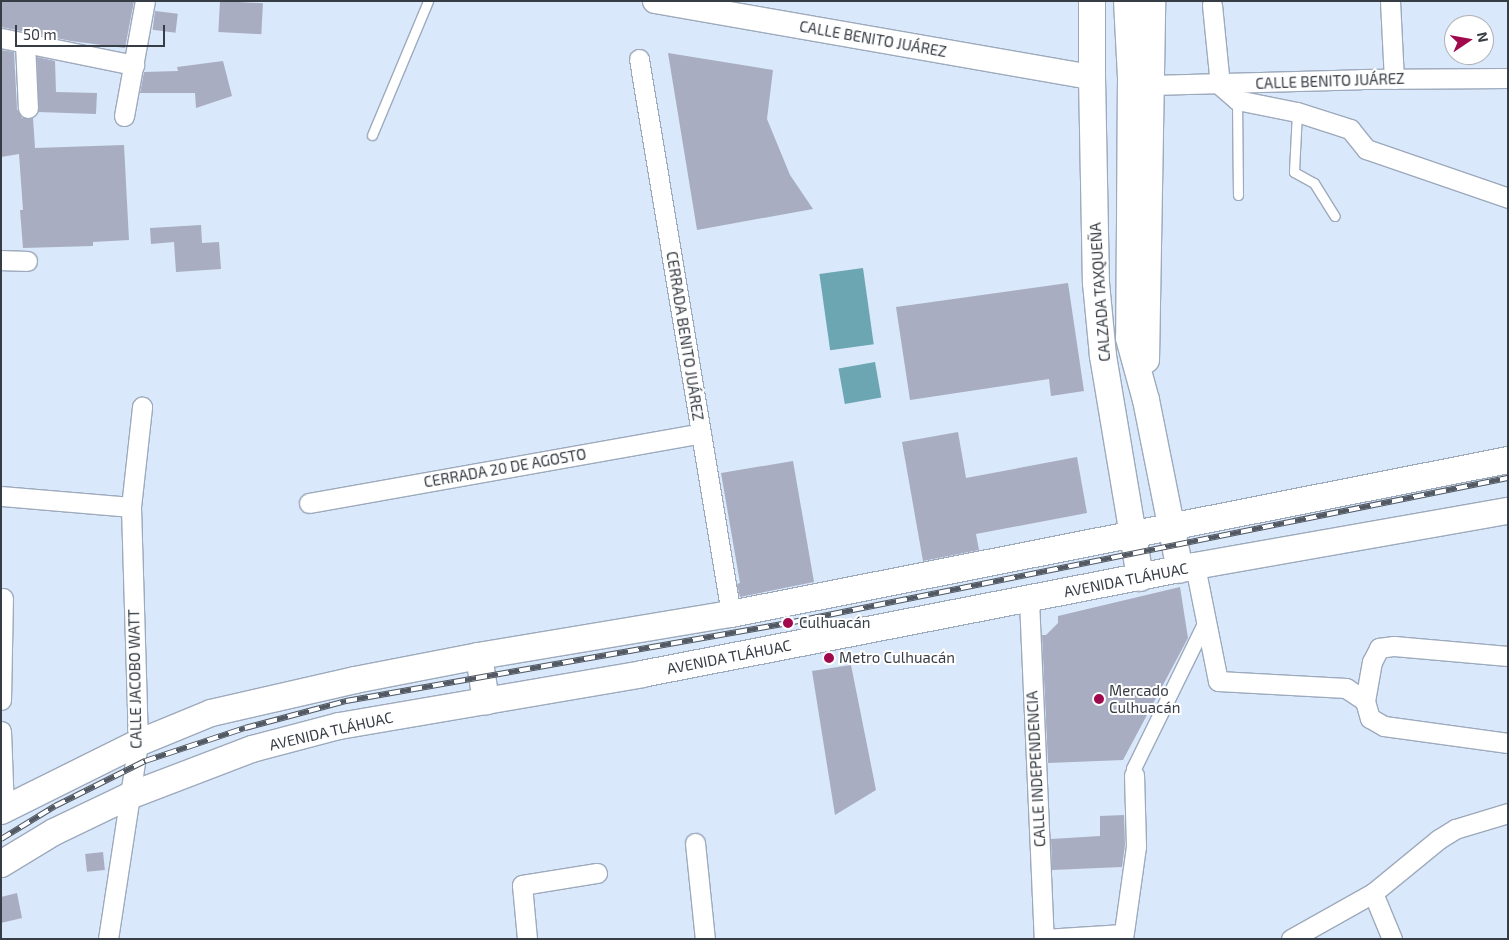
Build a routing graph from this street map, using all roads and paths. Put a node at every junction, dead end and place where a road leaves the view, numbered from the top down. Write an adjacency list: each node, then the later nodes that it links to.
1 (145, 1): 12 (street)
2 (428, 1): 22 (lane)
3 (655, 1): 13 (street, CALLE BENITO JUÁREZ)
4 (1127, 1): 28 (main road, CALZADA TAXQUEÑA)
5 (1152, 1): 16 (main road, CALZADA TAXQUEÑA)
6 (1390, 1): 15 (street)
7 (1093, 2): 13 (main road, CALZADA TAXQUEÑA)
8 (1212, 5): 17 (street)
9 (1, 38): 10 (street)
10 (25, 43): 12 (street); 19 (street)
11 (639, 59): 30 (street, CERRADA BENITO JUÁREZ)
12 (134, 65): 21 (street)
13 (1092, 77): 37 (main road, CALZADA TAXQUEÑA)
14 (1508, 78): 15 (street, CALLE BENITO JUÁREZ)
15 (1394, 79): 17 (street, CALLE BENITO JUÁREZ)
16 (1151, 85): 17 (street, CALLE BENITO JUÁREZ); 28 (main road, CALZADA TAXQUEÑA)
17 (1220, 85): 18 (street)
18 (1237, 100): 20 (street); 23 (lane)
19 (28, 108)
20 (1297, 112): 24 (street); 25 (lane)
21 (124, 116)
22 (372, 135)
23 (1238, 195)
24 (1508, 198)
25 (1334, 216)
26 (1, 260): 27 (street)
27 (27, 261)
28 (1146, 400): 36 (main road, CALZADA TAXQUEÑA)
29 (142, 407): 34 (street, CALLE JACOBO WATT)
30 (701, 432): 33 (street, CERRADA 20 DE AGOSTO); 42 (street, CERRADA BENITO JUÁREZ)
31 (1508, 460): 36 (main road)
32 (1, 496): 34 (street)
33 (309, 503)
34 (131, 507): 51 (street, CALLE JACOBO WATT)
35 (1508, 511): 38 (main road, AVENIDA TLÁHUAC)
36 (1172, 526): 37 (main road); 38 (main road, CALZADA TAXQUEÑA)
37 (1133, 534): 39 (main road, CALZADA TAXQUEÑA); 42 (main road)
38 (1188, 568): 39 (main road, AVENIDA TLÁHUAC); 43 (street)
39 (1140, 578): 41 (main road, AVENIDA TLÁHUAC)
40 (3, 598): 46 (street)
41 (1028, 600): 47 (main road, AVENIDA TLÁHUAC); 64 (street, CALLE INDEPENDENCIA)
42 (731, 614): 44 (main road)
43 (1207, 620): 48 (street); 52 (street)
44 (479, 656): 47 (main road); 51 (main road)
45 (1508, 656): 48 (street)
46 (1, 700)
47 (486, 701): 53 (main road, AVENIDA TLÁHUAC)
48 (1365, 701): 50 (street)
49 (1, 731): 54 (street)
50 (1508, 742)
51 (138, 743): 53 (street, CALLE JACOBO WATT); 54 (main road)
52 (1134, 775): 60 (street)
53 (129, 796): 57 (main road, AVENIDA TLÁHUAC); 61 (street, CALLE JACOBO WATT)
54 (3, 810)
55 (1508, 813): 59 (street)
56 (695, 844): 63 (street)
57 (1, 864)
58 (597, 873): 62 (street)
59 (1373, 893): 65 (street); 66 (street)
60 (1123, 936): 64 (street)
61 (108, 939)
62 (527, 939)
63 (704, 939)
64 (1044, 939)
65 (1291, 939)
66 (1392, 939)

